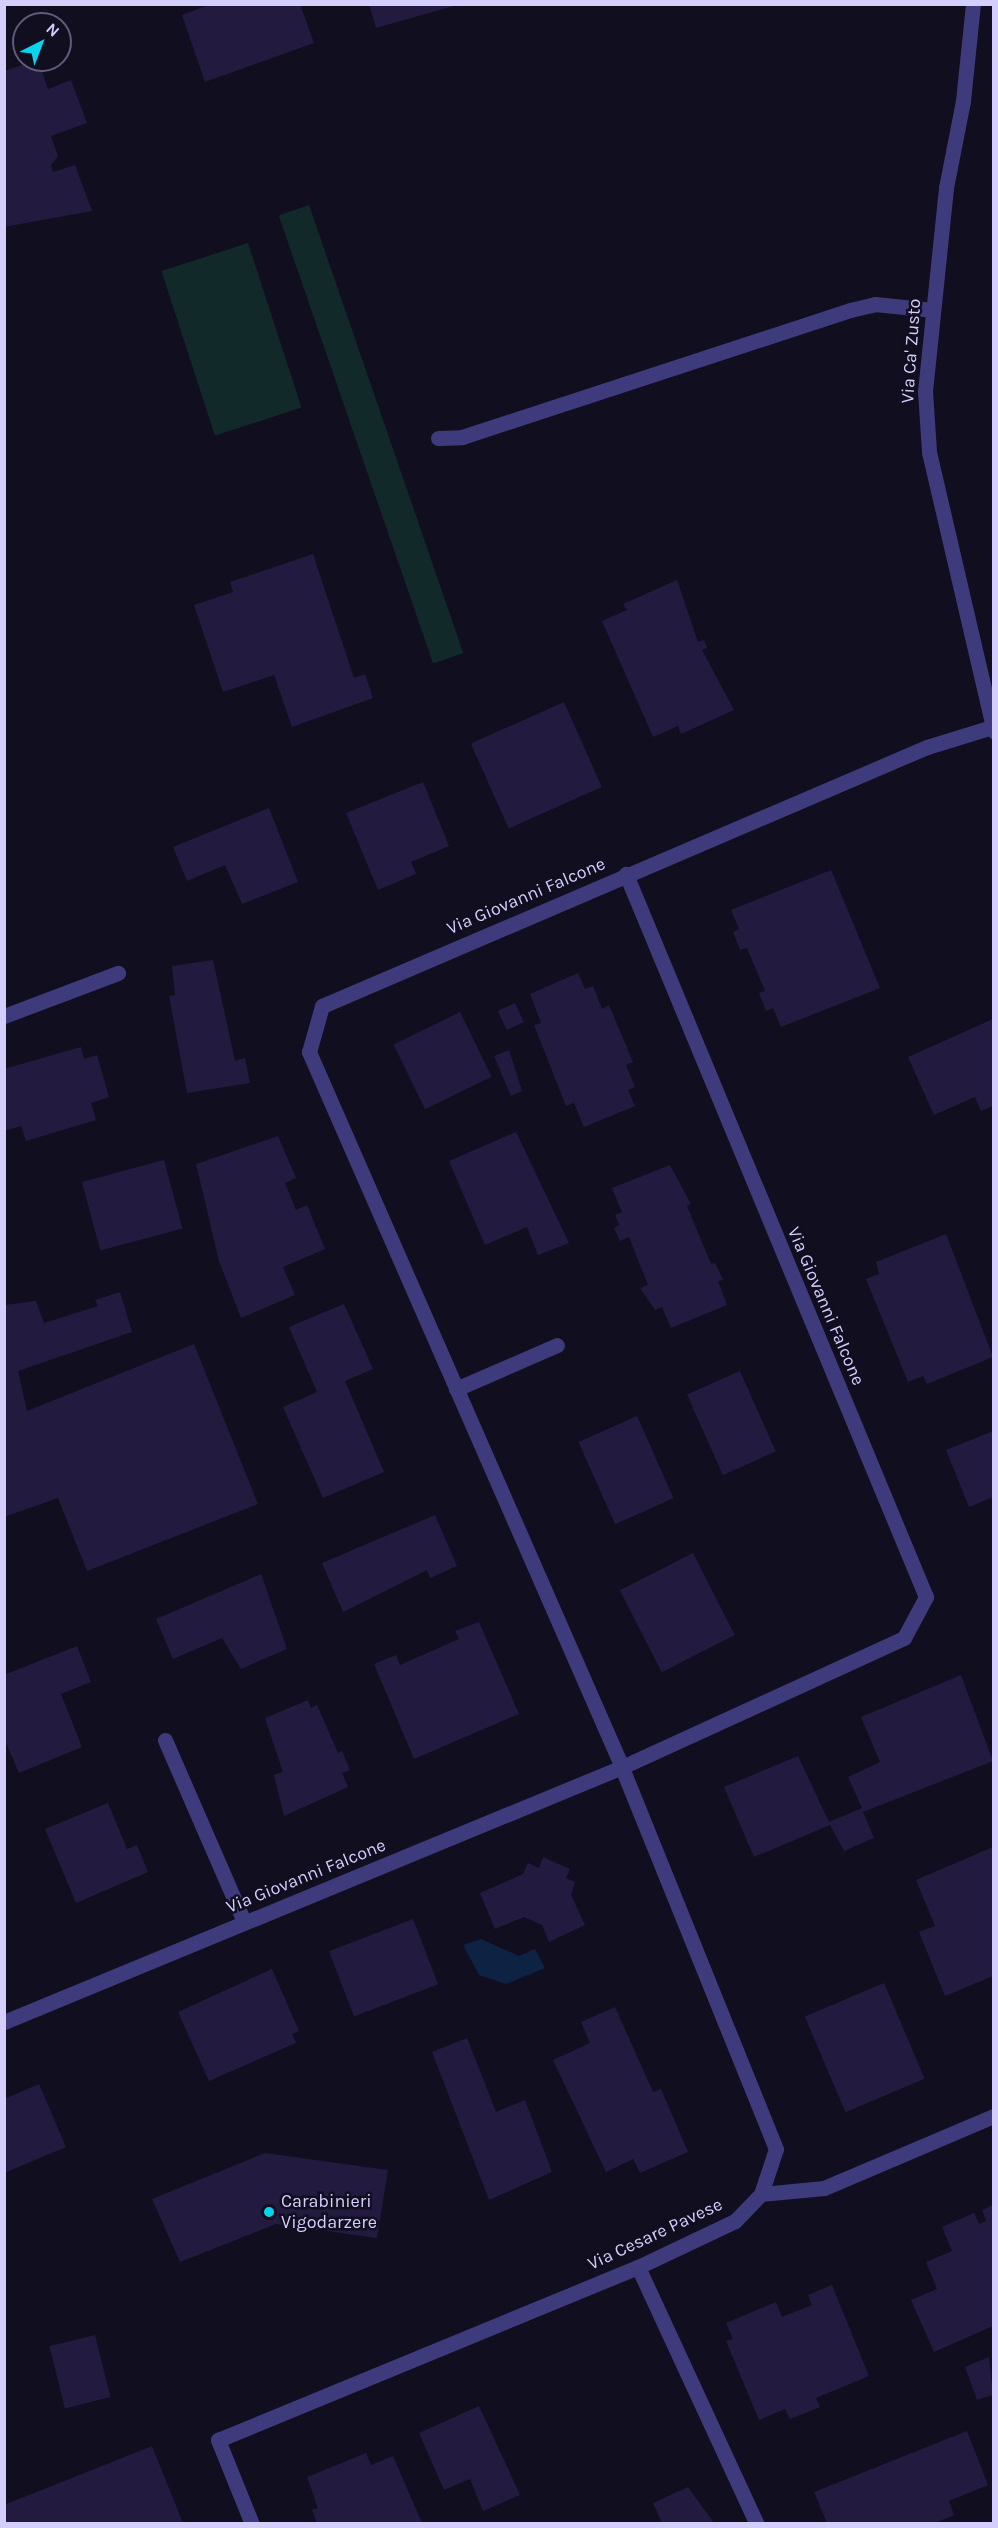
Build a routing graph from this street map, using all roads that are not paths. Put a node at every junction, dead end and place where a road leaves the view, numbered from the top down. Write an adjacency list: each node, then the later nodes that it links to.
1 (973, 4): 2 (street, Via Ca' Zusto)
2 (933, 310): 3 (street); 4 (street, Via Ca' Zusto)
3 (438, 438)
4 (993, 729): 5 (street)
5 (626, 874): 9 (street, Via Giovanni Falcone); 11 (street, Via Giovanni Falcone)
6 (118, 973): 7 (street)
7 (4, 1016)
8 (557, 1345): 9 (street)
9 (456, 1389): 11 (street, Via Giovanni Falcone)
10 (165, 1740): 12 (street)
11 (622, 1767): 12 (street, Via Giovanni Falcone); 15 (street, Via Cesare Pavese)
12 (244, 1922): 13 (street, Via Giovanni Falcone)
13 (4, 2022)
14 (993, 2116): 15 (street)
15 (761, 2194): 16 (street, Via Cesare Pavese)
16 (638, 2267): 17 (street, Via Cesare Pavese); 18 (street)
17 (252, 2523)
18 (757, 2523)

